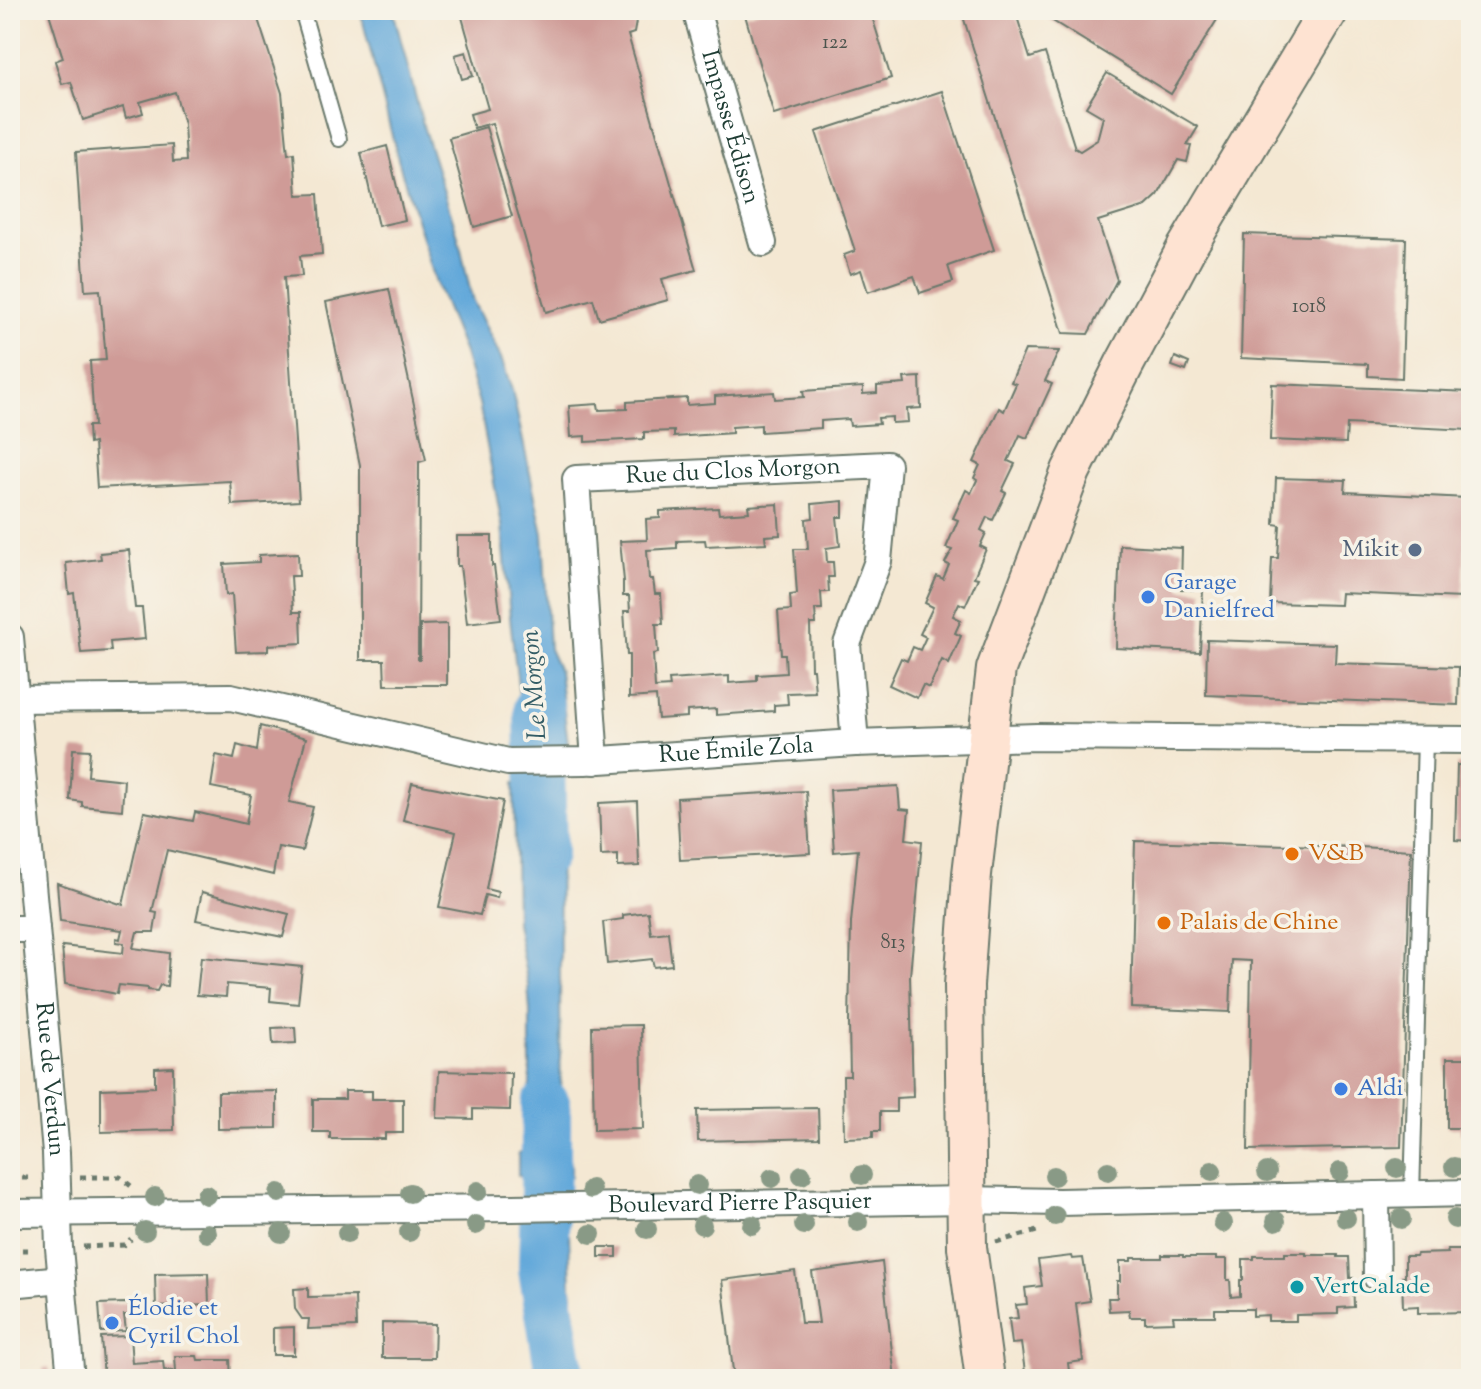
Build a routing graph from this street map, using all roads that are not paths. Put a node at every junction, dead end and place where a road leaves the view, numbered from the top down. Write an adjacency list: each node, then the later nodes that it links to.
1 (302, 10): 4 (lane)
2 (696, 10): 5 (street, Impasse Édison)
3 (1329, 10): 8 (street)
4 (339, 139)
5 (763, 243)
6 (10, 637): 7 (street, Rue de Verdun)
7 (13, 699): 12 (street, Rue Émile Zola); 13 (street, Rue de Verdun)
8 (989, 739): 9 (street, Rue Émile Zola); 11 (street, Rue Émile Zola); 17 (street)
9 (1425, 739): 10 (street, Rue Émile Zola); 16 (lane)
10 (1471, 740)
11 (855, 743): 12 (street, Rue Émile Zola); 12 (street, Rue du Clos Morgon)
12 (590, 761)
13 (23, 929): 19 (street, Rue de Verdun)
14 (1471, 1193): 16 (street, Boulevard Pierre Pasquier)
15 (1376, 1195): 16 (street, Boulevard Pierre Pasquier); 17 (street, Boulevard Pierre Pasquier); 20 (street)
16 (1412, 1195)
17 (966, 1200): 19 (street, Boulevard Pierre Pasquier); 24 (street)
18 (10, 1213): 19 (street, Boulevard Pierre Pasquier)
19 (57, 1213): 21 (street, Rue de Verdun)
20 (1377, 1277)
21 (62, 1279): 22 (street); 23 (street, Rue de Verdun)
22 (10, 1284)
23 (71, 1379)
24 (985, 1379)

